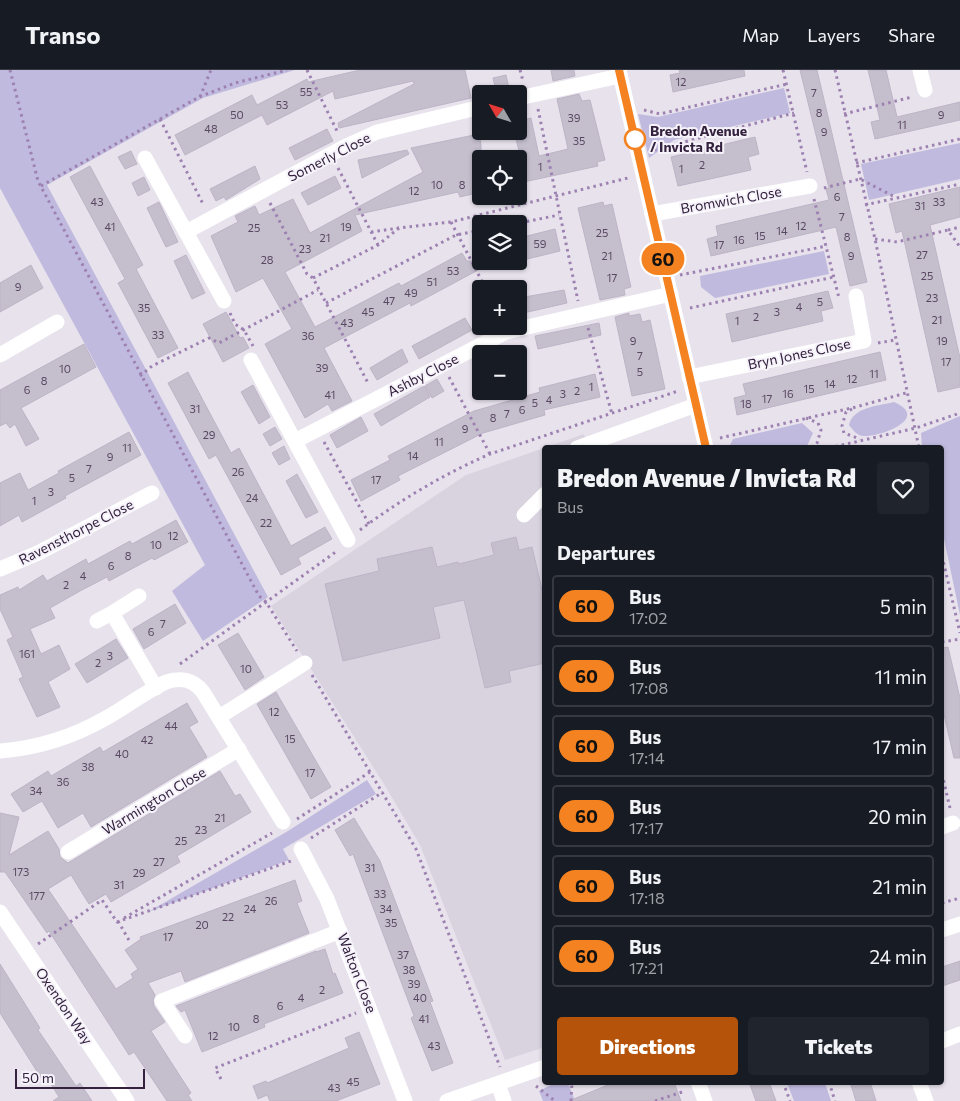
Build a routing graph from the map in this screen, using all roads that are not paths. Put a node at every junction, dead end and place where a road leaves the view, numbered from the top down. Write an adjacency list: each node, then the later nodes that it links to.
1 (920, 70): 3 (street)
2 (619, 73): 4 (street); 8 (street)
3 (925, 90)
4 (528, 96)
5 (472, 109): 9 (street, Somerly Close)
6 (145, 158): 9 (street)
7 (811, 188): 8 (street, Bromwich Close)
8 (652, 214): 10 (street)
9 (186, 232): 12 (street)
10 (671, 294): 16 (street); 18 (street, Ashby Close)
11 (856, 296): 16 (street, Bryn Jones Close)
12 (224, 300)
13 (57, 322): 14 (street)
14 (0, 355)
15 (251, 360): 18 (street)
16 (690, 382): 17 (street)
17 (696, 405): 19 (street); 20 (street)
18 (295, 441): 24 (street)
19 (705, 444)
20 (582, 445)
21 (152, 493): 25 (street, Ravensthorpe Close)
22 (542, 497): 23 (street)
23 (524, 515)
24 (348, 540)
25 (0, 569)
26 (139, 596): 27 (street)
27 (112, 613): 28 (street); 30 (street)
28 (97, 621)
29 (305, 663): 31 (street)
30 (156, 688): 31 (street); 33 (street)
31 (219, 717): 32 (street)
32 (239, 750): 34 (street); 36 (street, Warmington Close)
33 (0, 752)
34 (285, 824)
35 (299, 849): 40 (street, Walton Close)
36 (68, 852)
37 (0, 912): 48 (street, Oxendon Way)
38 (960, 924): 39 (street)
39 (944, 929)
40 (340, 930): 42 (street); 49 (street, Walton Close)
41 (960, 1034): 43 (street)
42 (185, 1036)
43 (944, 1040)
44 (542, 1068): 45 (street)
45 (498, 1084): 50 (street); 51 (street)
46 (699, 1085): 52 (street)
47 (920, 1085): 53 (street)
48 (127, 1101)
49 (405, 1101)
50 (446, 1101)
51 (504, 1101)
52 (705, 1101)
53 (926, 1101)

